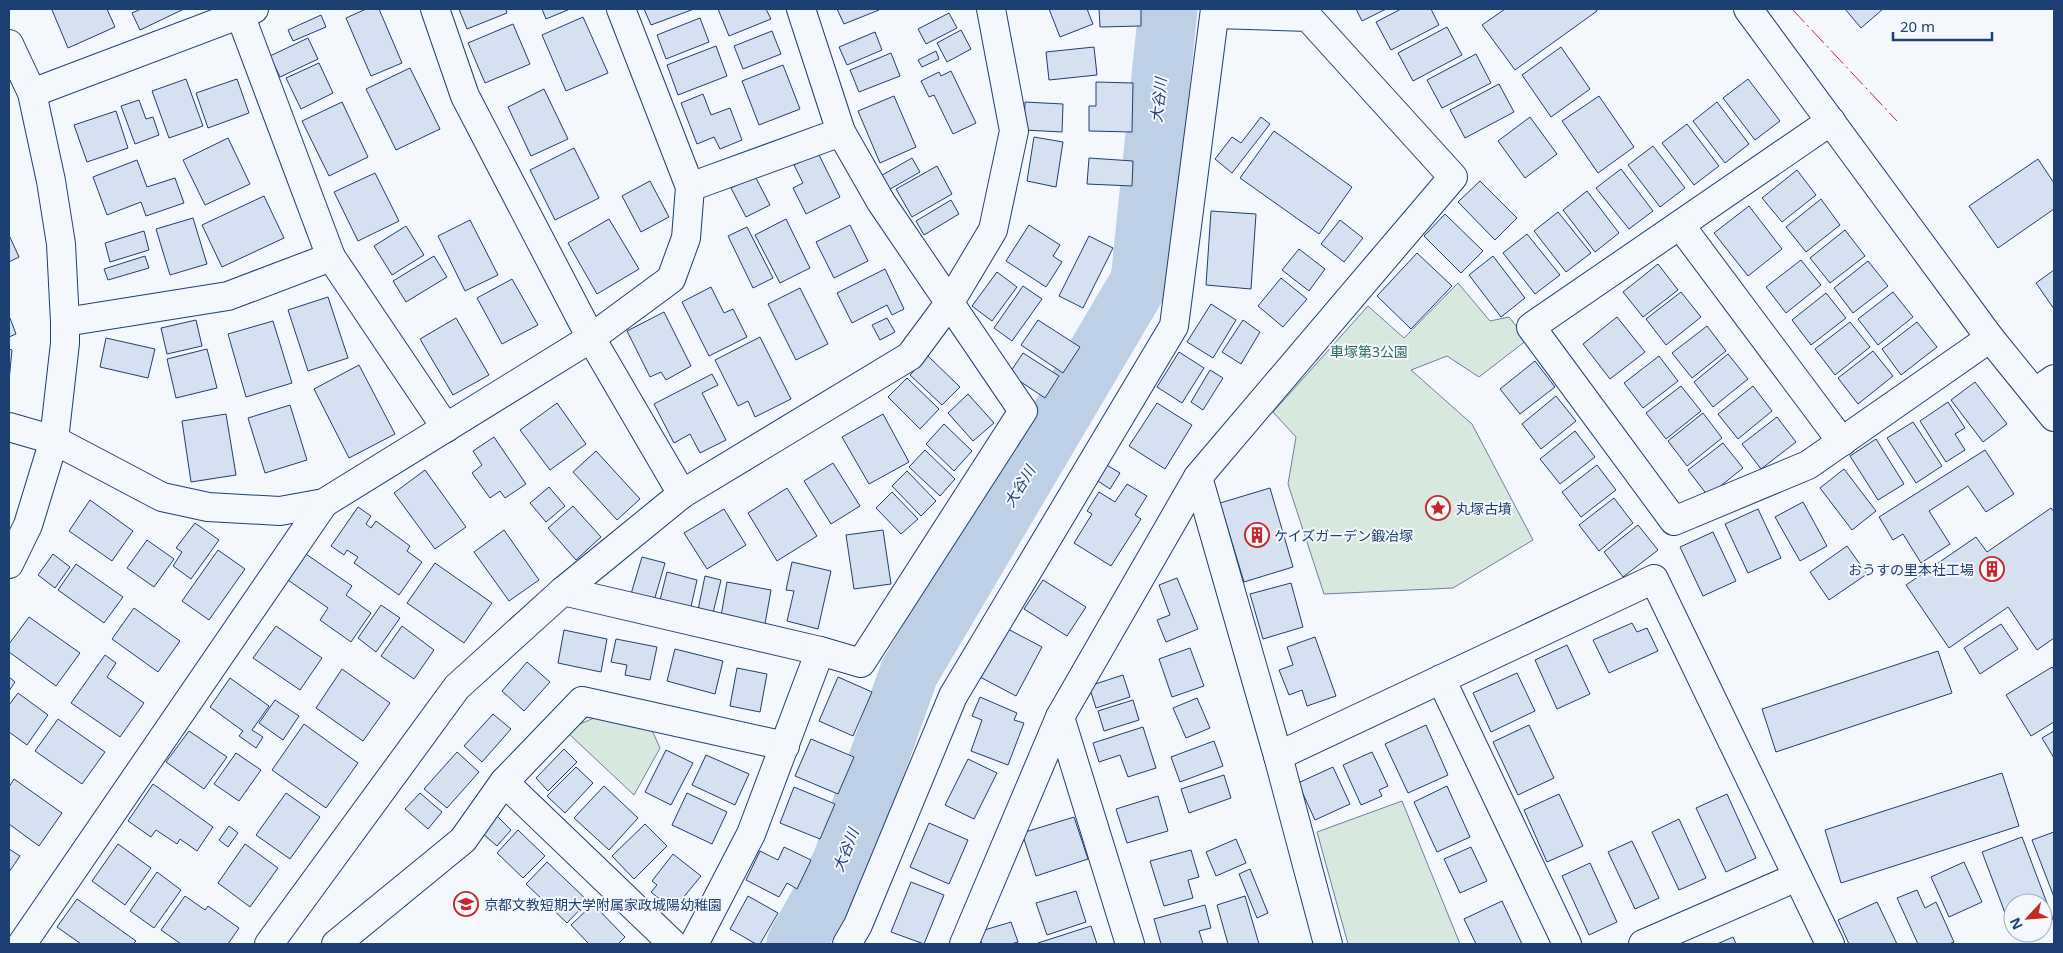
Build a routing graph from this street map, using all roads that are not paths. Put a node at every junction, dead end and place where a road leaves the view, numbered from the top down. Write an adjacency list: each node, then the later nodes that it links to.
1 (435, 9): 17 (street)
2 (621, 9): 12 (street)
3 (801, 9): 11 (street)
4 (991, 9): 15 (street)
5 (1748, 9): 10 (street)
6 (244, 10): 9 (street); 14 (street)
7 (1215, 11): 25 (street); 42 (street)
8 (9, 44): 9 (street)
9 (32, 93): 16 (street)
10 (1830, 121): 13 (street); 18 (street)
11 (841, 132): 12 (street); 15 (street)
12 (690, 187): 17 (street)
13 (1680, 224): 24 (street); 24 (street)
14 (331, 258): 16 (street); 22 (street)
15 (950, 302): 26 (street); 30 (street)
16 (66, 322): 23 (street)
17 (591, 338): 22 (street); 26 (street)
18 (1990, 338): 19 (street); 24 (street)
19 (2045, 386): 20 (street)
20 (2054, 416)
21 (9, 427): 23 (street)
22 (446, 428): 27 (street)
23 (54, 440): 27 (street); 28 (street)
24 (1842, 442)
25 (1198, 477): 32 (street); 34 (street)
26 (682, 494): 29 (street)
27 (324, 503): 37 (street)
28 (9, 564)
29 (563, 592): 30 (street); 38 (street)
30 (820, 651): 33 (street)
31 (1441, 679): 34 (street); 36 (street); 46 (street)
32 (1060, 717): 43 (street); 44 (street)
33 (785, 746): 35 (street); 41 (street)
34 (1278, 756): 45 (street)
35 (504, 782): 39 (street); 40 (street)
36 (1797, 877): 47 (street); 48 (street)
37 (22, 944)
38 (269, 944)
39 (336, 944)
40 (673, 944)
41 (694, 944)
42 (847, 944)
43 (964, 944)
44 (1130, 944)
45 (1328, 944)
46 (1567, 944)
47 (1642, 944)
48 (1830, 944)

